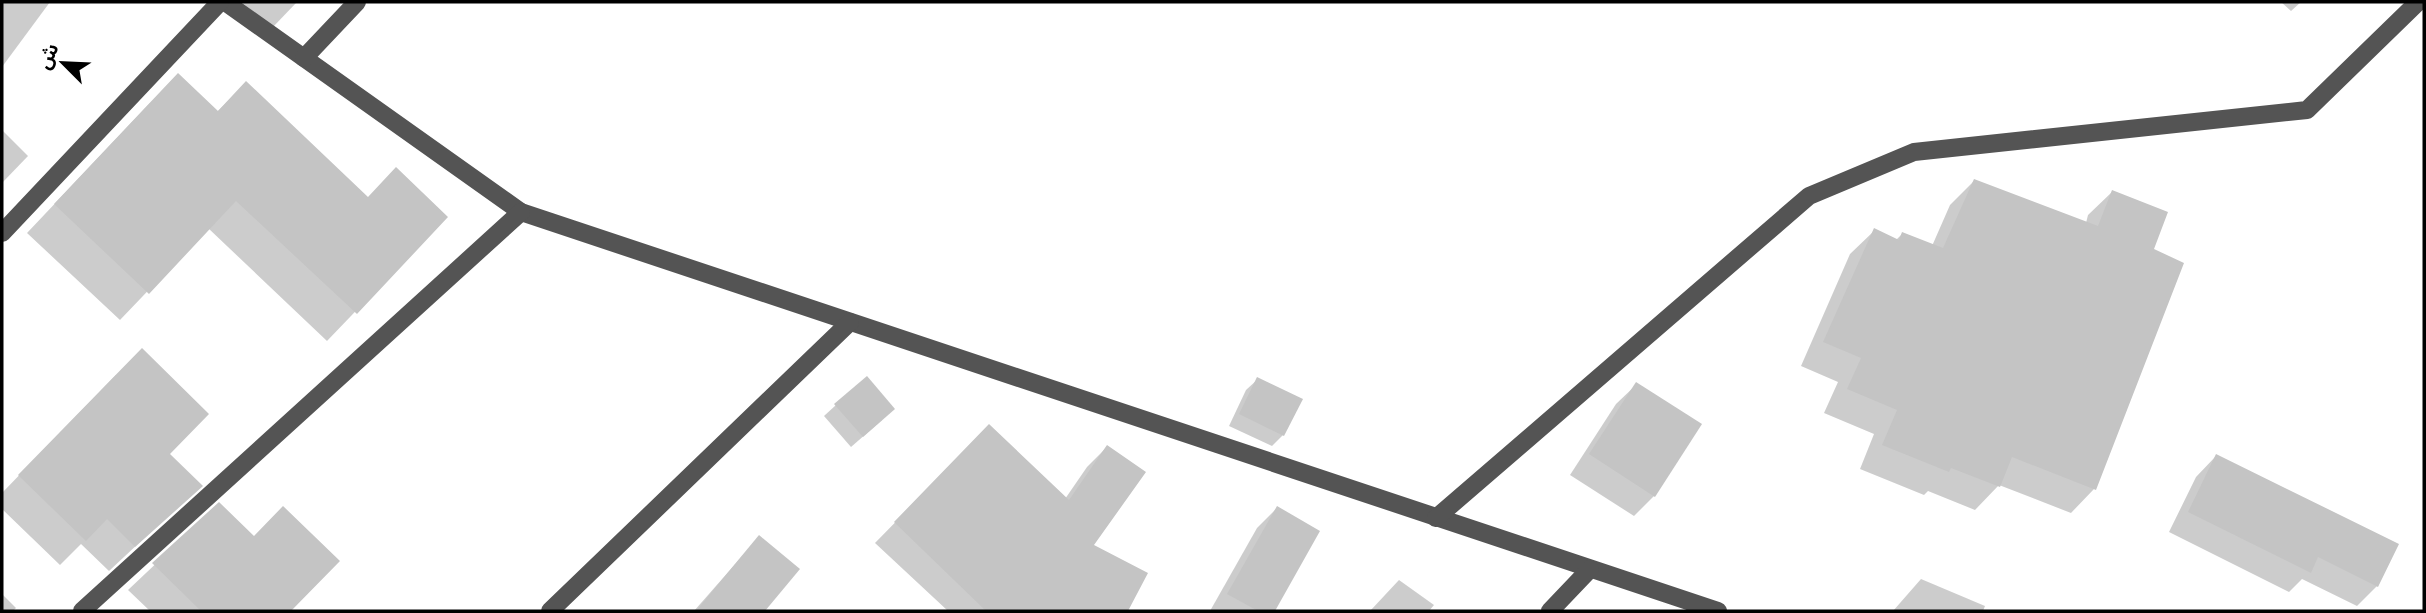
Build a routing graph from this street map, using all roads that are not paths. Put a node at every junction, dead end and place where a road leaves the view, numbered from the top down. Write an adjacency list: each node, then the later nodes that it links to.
1 (223, 2): 4 (street); 6 (street)
2 (357, 2): 4 (street)
3 (2418, 2): 8 (street)
4 (304, 58): 5 (street)
5 (521, 212): 7 (street); 10 (street)
6 (2, 233)
7 (850, 322): 8 (street); 11 (street)
8 (1436, 518): 9 (street)
9 (1590, 569): 12 (street); 13 (street)
10 (82, 611)
11 (550, 611)
12 (1550, 611)
13 (1718, 611)

